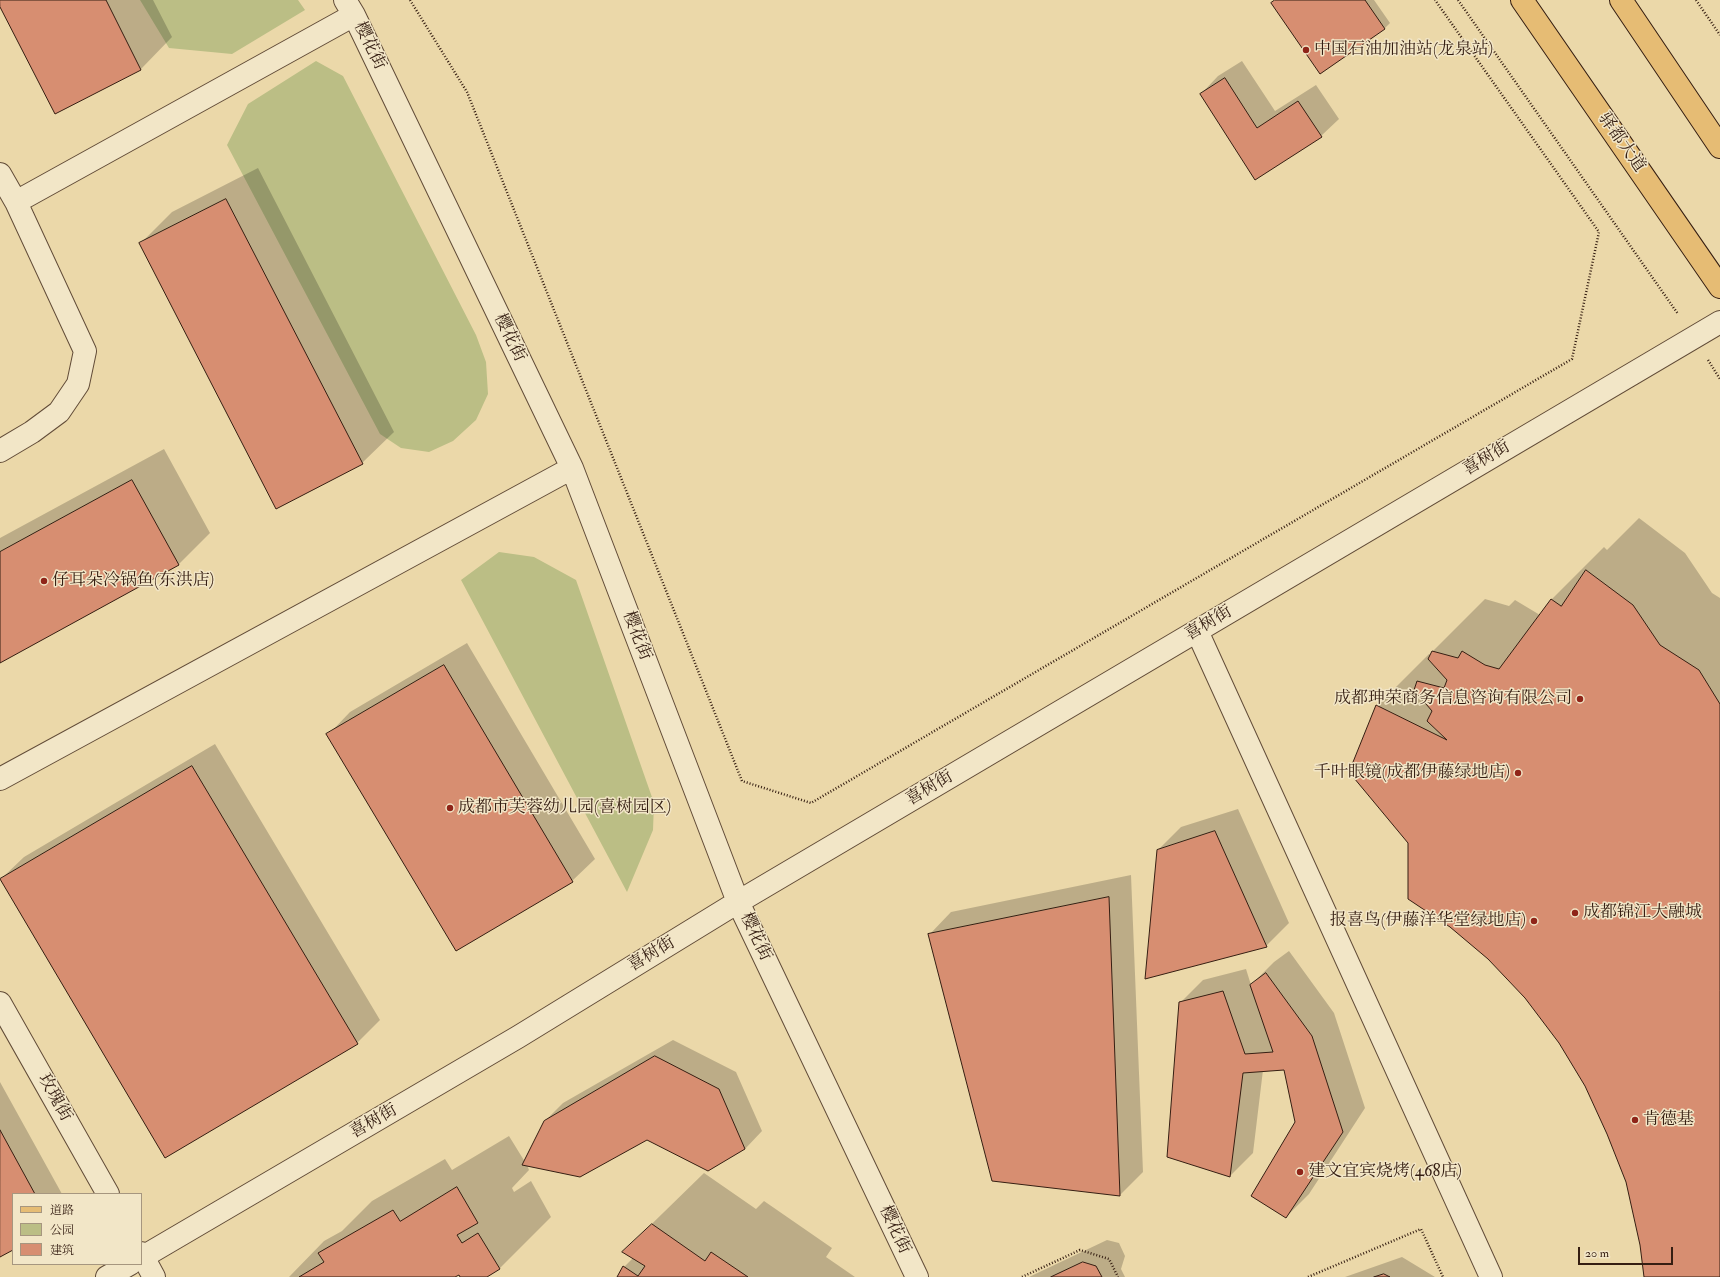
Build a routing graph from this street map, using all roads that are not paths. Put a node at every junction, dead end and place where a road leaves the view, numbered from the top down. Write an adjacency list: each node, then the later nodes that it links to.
1 (1522, 0): 7 (main road, 驿都大道)
2 (1621, 0): 4 (main road)
3 (349, 8): 6 (street); 10 (street, 樱花街)
4 (1720, 147)
5 (0, 174): 6 (street)
6 (16, 202): 9 (street)
7 (1720, 287)
8 (1720, 322): 11 (street, 喜树街)
9 (0, 450)
10 (572, 468): 12 (street); 13 (street, 樱花街)
11 (1197, 631): 13 (street, 喜树街); 22 (street)
12 (0, 779)
13 (738, 902): 16 (street, 喜树街); 21 (street, 樱花街)
14 (0, 1003): 15 (street, 玫瑰街)
15 (107, 1193)
16 (142, 1256)
17 (142, 1262): 20 (street)
18 (127, 1265): 19 (street, 喜树街)
19 (107, 1277)
20 (154, 1277)
21 (917, 1277)
22 (1491, 1277)

